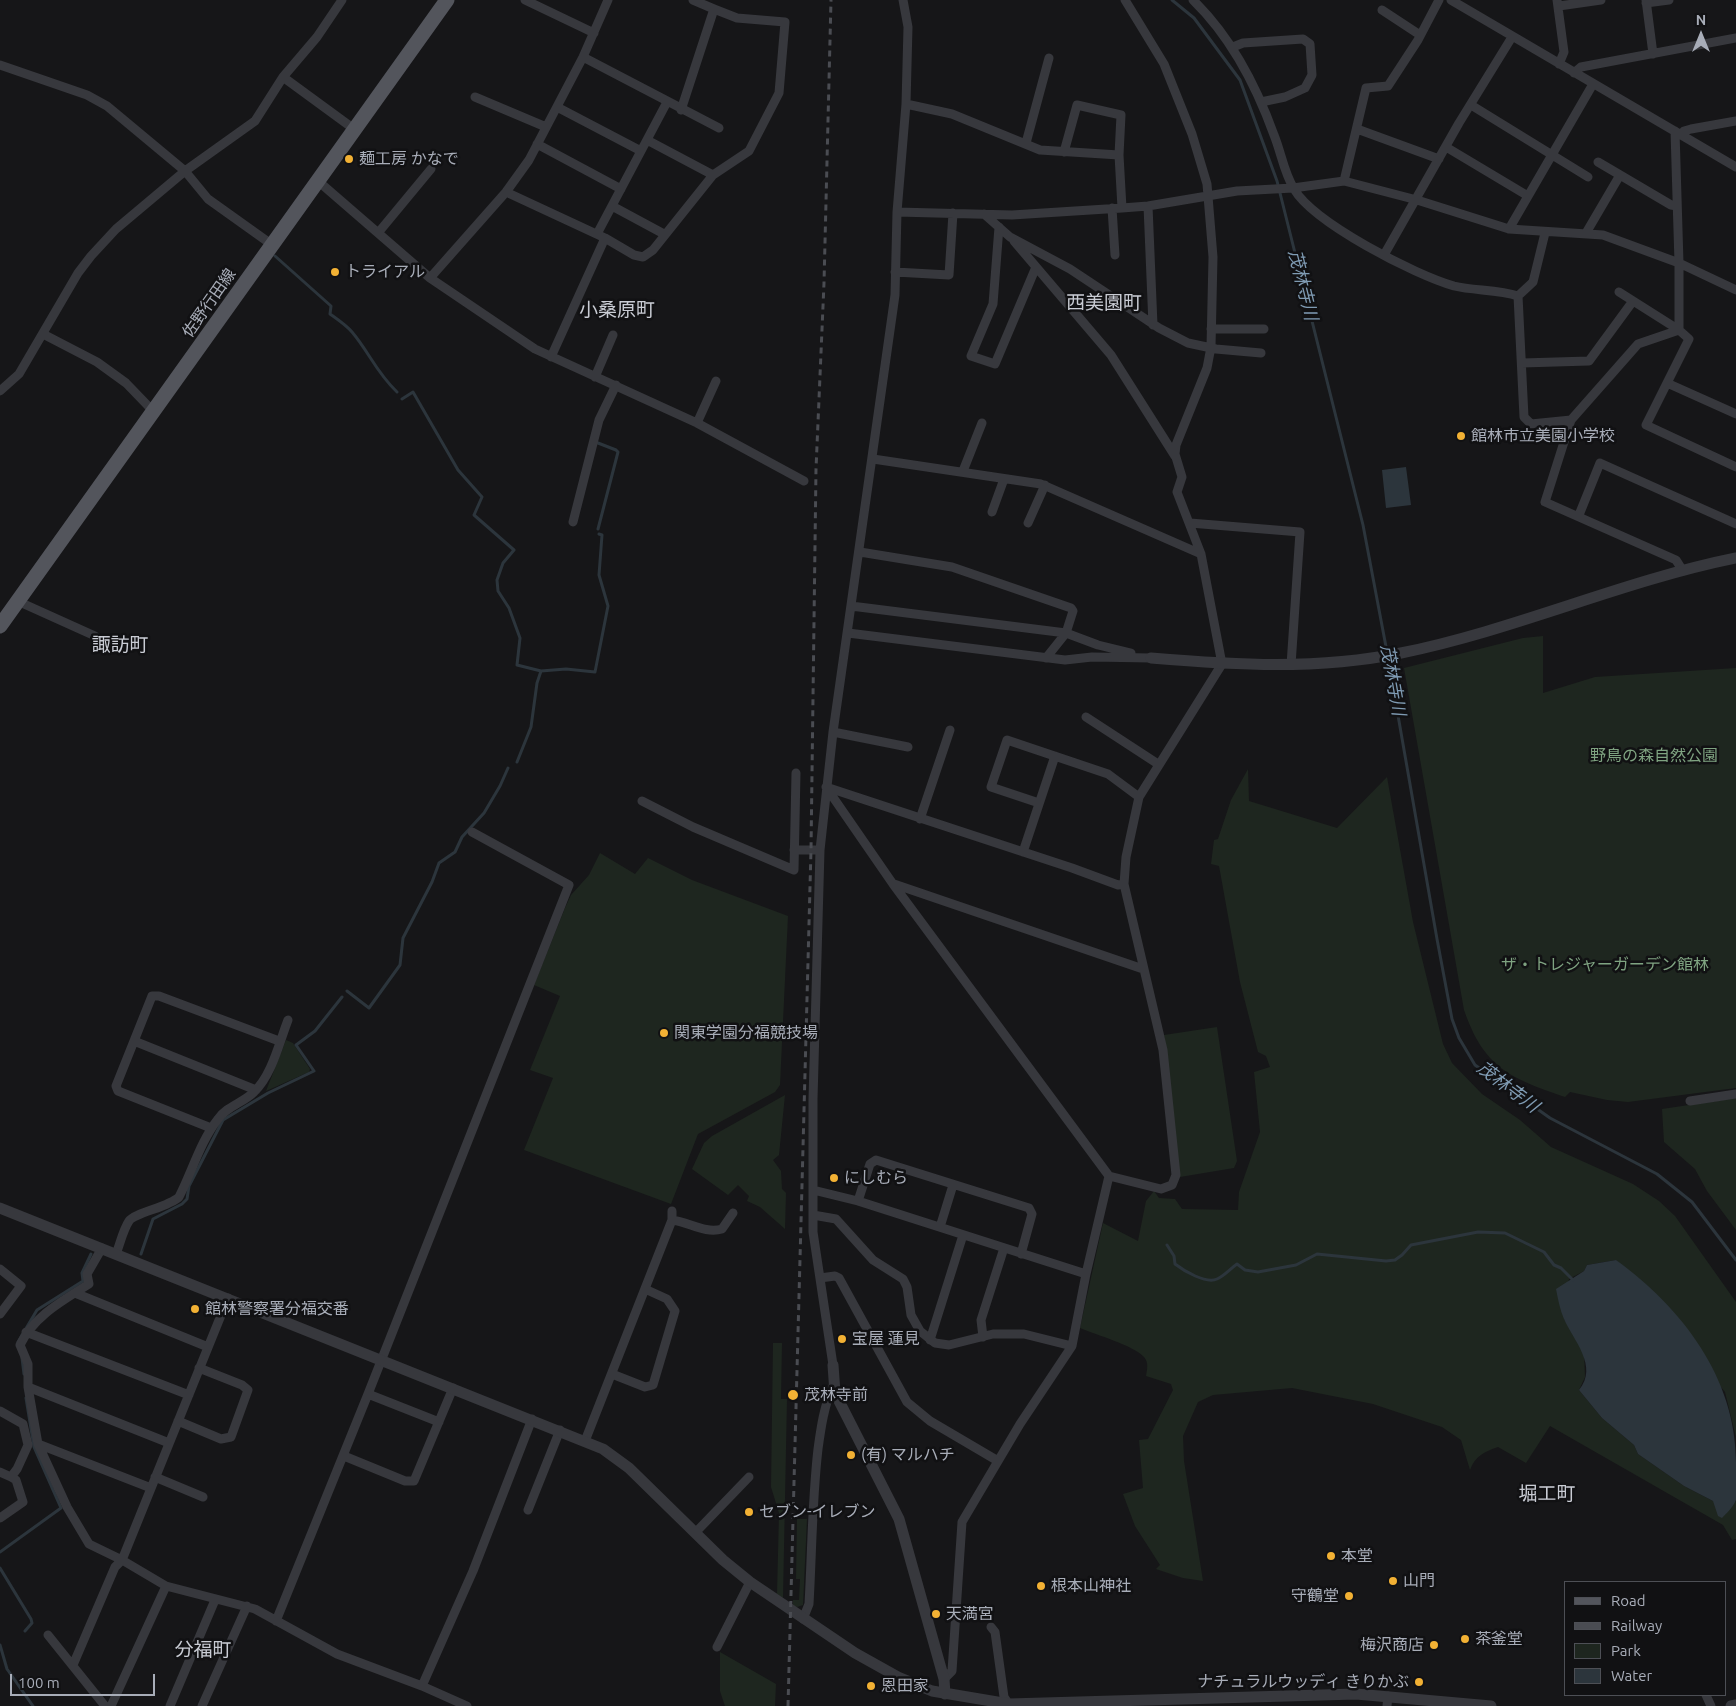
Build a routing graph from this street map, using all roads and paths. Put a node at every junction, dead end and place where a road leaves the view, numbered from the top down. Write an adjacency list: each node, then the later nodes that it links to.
1 (342, 0): 28 (street)
2 (447, 0): 40 (main road, 佐野行田線)
3 (525, 0): 17 (street)
4 (608, 0): 17 (street)
5 (693, 0): 15 (street)
6 (903, 0): 33 (street)
7 (1125, 0): 64 (street)
8 (1193, 0): 21 (street)
9 (1439, 0): 18 (street)
10 (1451, 0): 19 (street)
11 (1601, 0): 14 (street)
12 (1670, 0): 13 (street)
13 (1646, 1): 22 (street)
14 (1558, 3): 25 (street)
15 (714, 9): 36 (street); 56 (street)
16 (1382, 10): 18 (street)
17 (594, 33): 23 (street)
18 (1420, 35): 41 (street)
19 (1512, 37): 25 (street); 34 (street)
20 (1736, 38): 22 (street)
21 (1233, 47): 32 (street); 32 (street)
22 (1653, 54): 27 (street)
23 (583, 57): 31 (street); 35 (street)
24 (1049, 58): 44 (street)
25 (1559, 64): 27 (street)
26 (0, 65): 55 (street)
27 (1574, 73): 29 (street)
28 (283, 77): 40 (street); 55 (street)
29 (1592, 84): 42 (street); 50 (street)
30 (474, 97): 38 (street)
31 (667, 102): 36 (street); 43 (street)
32 (1261, 102): 61 (street)
33 (906, 104): 44 (street); 72 (street)
34 (1471, 105): 46 (street); 50 (street)
35 (557, 107): 38 (street); 47 (street)
36 (681, 110): 39 (street)
37 (1736, 121): 42 (street)
38 (546, 127): 45 (street)
39 (719, 128)
40 (354, 129): 59 (main road, 佐野行田線)
41 (1357, 129): 51 (street); 60 (street)
42 (1678, 133): 53 (street); 69 (street)
43 (647, 140): 47 (street); 56 (street)
44 (1026, 143): 48 (street)
45 (538, 144): 62 (street); 63 (street)
46 (1446, 148): 51 (street); 65 (street)
47 (640, 152): 62 (street)
48 (1064, 152): 49 (street); 49 (street)
49 (1120, 155): 71 (street)
50 (1550, 155): 58 (street); 65 (street)
51 (1439, 159): 66 (street)
52 (1598, 162): 57 (street)
53 (1736, 167)
54 (431, 169): 77 (street)
55 (184, 171): 83 (street); 98 (street)
56 (713, 175): 80 (street)
57 (1620, 175): 69 (street); 79 (street)
58 (1588, 177)
59 (318, 180): 77 (street); 83 (main road, 佐野行田線)
60 (1344, 181): 61 (street); 66 (street)
61 (1290, 188): 64 (street); 85 (street)
62 (621, 189): 67 (street)
63 (506, 192): 81 (street); 89 (street)
64 (1208, 196): 68 (street); 95 (street)
65 (1528, 196): 76 (street)
66 (1417, 200): 76 (street); 85 (street)
67 (612, 206): 80 (street); 81 (street)
68 (1148, 206): 71 (street); 94 (street)
69 (1677, 206): 86 (street)
70 (1112, 208): 71 (street); 74 (street); 84 (street)
71 (1122, 208)
72 (897, 212): 73 (street); 88 (street)
73 (952, 213): 74 (street); 88 (street)
74 (984, 214): 75 (street)
75 (999, 227): 82 (street); 87 (street)
76 (1509, 230): 78 (street)
77 (378, 233): 89 (street)
78 (1545, 233): 79 (street); 92 (street)
79 (1586, 233): 86 (street)
80 (664, 234): 81 (street)
81 (601, 236): 102 (street)
82 (1010, 237): 87 (street); 94 (street)
83 (271, 244): 109 (main road, 佐野行田線)
84 (1115, 254)
85 (1384, 256): 92 (street)
86 (1679, 263): 90 (street); 97 (street)
87 (1036, 267): 114 (street)
88 (895, 272): 115 (street)
89 (430, 278): 102 (street)
90 (1736, 290)
91 (1618, 292): 93 (street)
92 (1518, 296): 103 (street)
93 (1633, 301): 97 (street); 103 (street)
94 (1153, 325): 100 (street)
95 (1211, 329): 96 (street); 100 (street)
96 (1264, 329)
97 (1679, 330): 106 (street); 111 (street)
98 (43, 334): 108 (street); 109 (street)
99 (613, 335): 104 (street)
100 (1211, 346): 101 (street); 114 (street)
101 (1260, 353)
102 (551, 357): 104 (street)
103 (1522, 363): 111 (street)
104 (595, 377): 107 (street)
105 (716, 381): 112 (street)
106 (1668, 382): 110 (street); 116 (street)
107 (616, 386): 112 (street); 123 (street)
108 (0, 391)
109 (153, 411): 131 (main road, 佐野行田線)
110 (1736, 414)
111 (1571, 420): 122 (street)
112 (697, 423): 119 (street)
113 (982, 423): 117 (street)
114 (1175, 454): 125 (street)
115 (873, 459): 117 (street); 127 (street)
116 (1736, 466)
117 (963, 471): 118 (street)
118 (1004, 479): 120 (street); 121 (street)
119 (804, 480)
120 (1045, 485): 124 (street); 128 (street)
121 (992, 512)
122 (1579, 515): 126 (street); 130 (street)
123 (573, 522)
124 (1028, 523)
125 (1190, 523): 128 (street); 140 (street)
126 (1736, 524)
127 (860, 552): 132 (street); 135 (street)
128 (1201, 554): 139 (street)
129 (1736, 558): 130 (street)
130 (1683, 571): 140 (street)
131 (18, 598): 133 (main road, 佐野行田線); 136 (street)
132 (851, 606): 134 (street); 135 (street)
133 (0, 626)
134 (848, 633): 137 (street); 143 (street)
135 (1066, 633): 137 (street); 138 (street)
136 (95, 636)
137 (1046, 658): 138 (street)
138 (1151, 658): 139 (street)
139 (1222, 664): 140 (street); 146 (street)
140 (1291, 665)
141 (1086, 717): 146 (street)
142 (950, 730): 152 (street)
143 (833, 732): 144 (street); 148 (street)
144 (908, 747)
145 (1055, 756): 149 (street); 151 (street); 151 (street)
146 (1158, 764): 149 (street)
147 (796, 773): 154 (street)
148 (826, 787): 152 (street); 155 (street); 157 (street)
149 (1140, 797): 158 (street)
150 (642, 801): 154 (street)
151 (1039, 803): 156 (street)
152 (920, 819): 156 (street)
153 (472, 832): 192 (street)
154 (794, 850): 155 (street)
155 (820, 850): 169 (street)
156 (1023, 852): 158 (street)
157 (893, 884): 159 (street); 167 (street)
158 (1124, 884): 159 (street)
159 (1143, 969): 167 (street)
160 (288, 1020): 162 (street)
161 (134, 1041): 162 (street); 163 (street); 166 (street)
162 (280, 1042): 163 (street)
163 (256, 1090): 166 (street)
164 (1736, 1094): 165 (street)
165 (1690, 1101)
166 (211, 1128): 178 (street)
167 (1109, 1176): 181 (street)
168 (952, 1184): 170 (street); 174 (street); 179 (street)
169 (814, 1190): 170 (street); 173 (street)
170 (858, 1201): 174 (street)
171 (1, 1211): 176 (street)
172 (732, 1213): 183 (street)
173 (813, 1215): 182 (street); 189 (street)
174 (940, 1227): 175 (street)
175 (963, 1235): 177 (street); 189 (street)
176 (102, 1248): 178 (street); 184 (street)
177 (1004, 1248): 179 (street); 188 (street)
178 (116, 1254): 185 (street)
179 (1021, 1254): 181 (street)
180 (0, 1269): 186 (street)
181 (1086, 1274): 190 (street)
182 (820, 1278): 193 (street); 210 (street)
183 (645, 1289): 195 (street); 195 (street)
184 (75, 1293): 187 (street); 191 (street)
185 (228, 1298): 191 (street); 192 (street)
186 (0, 1314)
187 (26, 1332): 197 (street); 200 (street)
188 (982, 1337): 189 (street); 190 (street)
189 (930, 1340)
190 (1072, 1346): 210 (street)
191 (208, 1347): 194 (street)
192 (382, 1359): 198 (street); 199 (street)
193 (833, 1365): 196 (street)
194 (199, 1368): 200 (street); 203 (street)
195 (612, 1374): 206 (street)
196 (833, 1386): 225 (street); 231 (street)
197 (28, 1387): 207 (street); 208 (street)
198 (453, 1388): 202 (street); 204 (street)
199 (368, 1394): 204 (street); 209 (street)
200 (189, 1395): 203 (street)
201 (0, 1411): 212 (street)
202 (532, 1419): 205 (street); 232 (street)
203 (178, 1421): 207 (street)
204 (439, 1422): 209 (street)
205 (560, 1430): 206 (street); 217 (street)
206 (585, 1441): 219 (street)
207 (169, 1443): 213 (street)
208 (38, 1444): 215 (street); 220 (street)
209 (344, 1456): 226 (street)
210 (998, 1461): 231 (street)
211 (0, 1472): 212 (street)
212 (11, 1477): 218 (street)
213 (155, 1477): 215 (street); 216 (street)
214 (749, 1477): 219 (street)
215 (151, 1488): 220 (street)
216 (204, 1497)
217 (528, 1510)
218 (0, 1518)
219 (695, 1533): 221 (street)
220 (122, 1560): 222 (street); 230 (street)
221 (750, 1582): 225 (street); 229 (street)
222 (166, 1586): 223 (street); 238 (street)
223 (215, 1600): 224 (street); 239 (street)
224 (246, 1606): 226 (street); 240 (street)
225 (803, 1619): 233 (street)
226 (276, 1621): 232 (street)
227 (991, 1627): 235 (street)
228 (48, 1635): 230 (street)
229 (716, 1647)
230 (73, 1665): 237 (street)
231 (944, 1679): 233 (street)
232 (422, 1686): 241 (street)
233 (945, 1694): 235 (street)
234 (1387, 1701): 235 (street); 242 (street)
235 (1010, 1705)
236 (1736, 1705): 243 (street)
237 (105, 1706)
238 (111, 1706)
239 (170, 1706)
240 (202, 1706)
241 (467, 1706)
242 (1491, 1706)
243 (1731, 1706)

